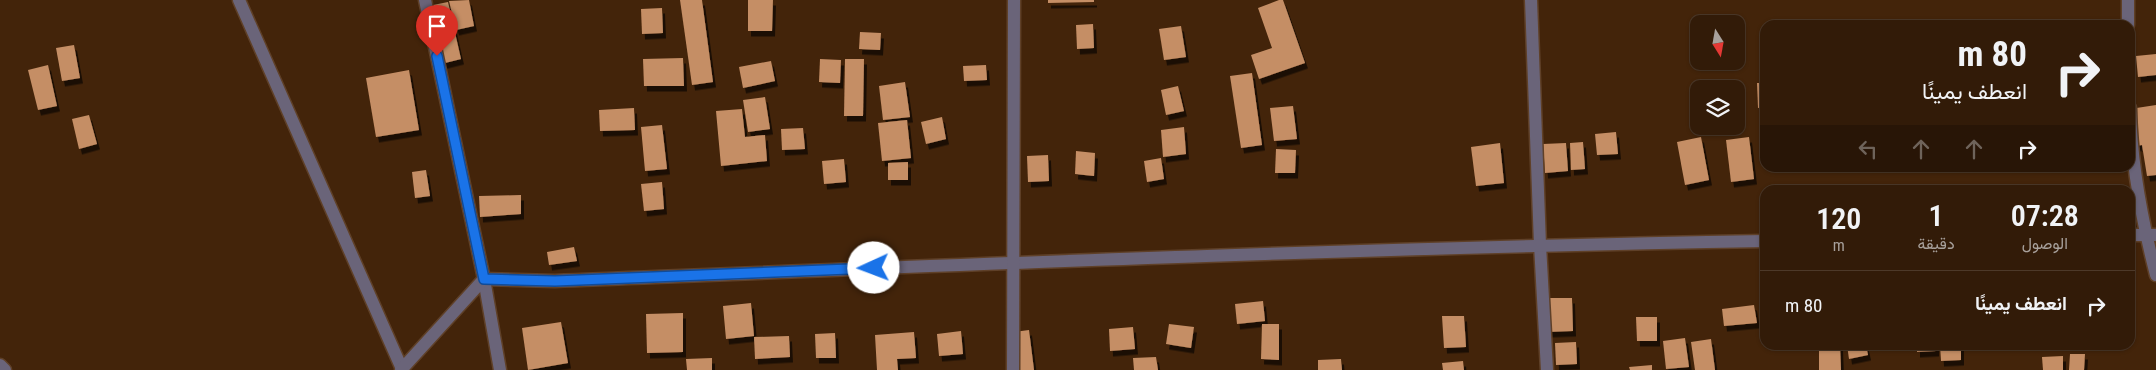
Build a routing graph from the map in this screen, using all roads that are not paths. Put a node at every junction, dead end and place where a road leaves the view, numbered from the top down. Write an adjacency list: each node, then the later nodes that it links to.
1 (239, 0): 17 (street)
2 (425, 0): 14 (street)
3 (1014, 0): 12 (street)
4 (1532, 0): 11 (street)
5 (2128, 0): 6 (street)
6 (2128, 20)
7 (2135, 155): 9 (street)
8 (2135, 235): 9 (street)
9 (2151, 235): 13 (street)
10 (1760, 241): 11 (street)
11 (1540, 245): 12 (street); 20 (street)
12 (1013, 262): 14 (street); 19 (street)
13 (2156, 275)
14 (484, 279): 17 (street); 18 (street)
15 (0, 365): 16 (street)
16 (6, 370)
17 (401, 370)
18 (500, 370)
19 (1013, 370)
20 (1547, 370)

